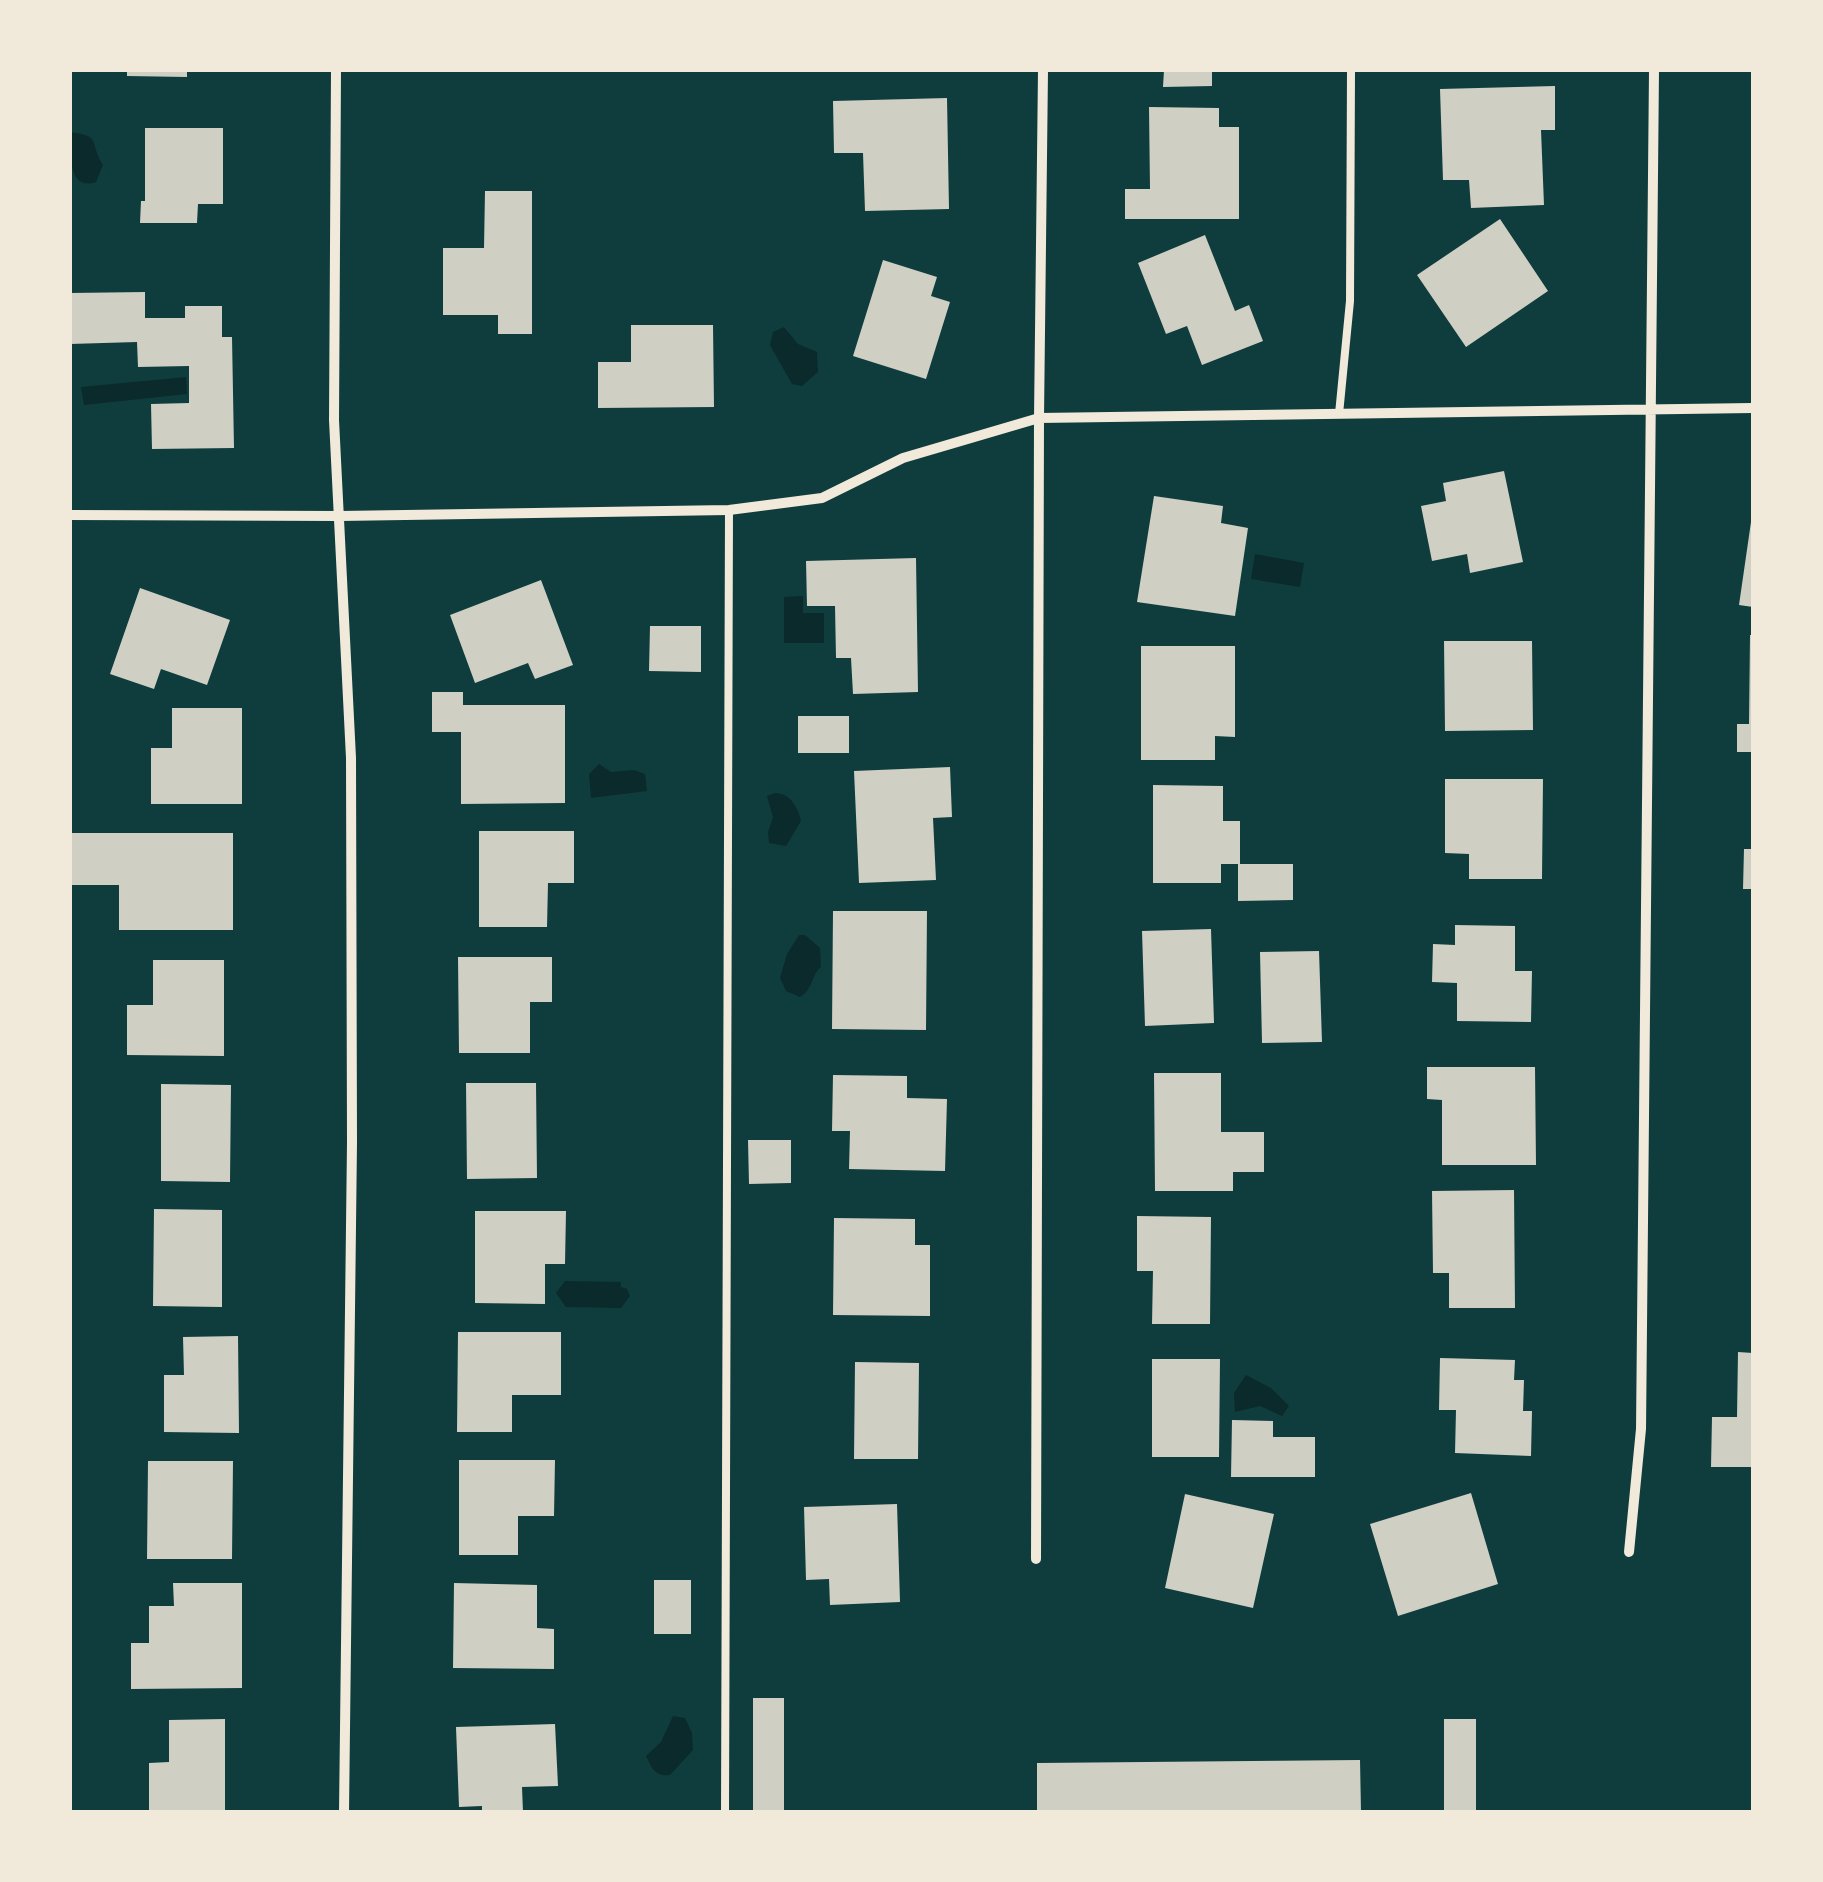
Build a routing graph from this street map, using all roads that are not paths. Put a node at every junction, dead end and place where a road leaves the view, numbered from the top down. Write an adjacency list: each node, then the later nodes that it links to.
1 (336, 70): 11 (street)
2 (1043, 70): 8 (street)
3 (1351, 70): 7 (lane)
4 (1654, 70): 5 (street)
5 (1650, 408): 6 (street); 7 (street); 12 (street)
6 (1753, 408)
7 (1339, 414): 8 (street)
8 (1038, 418): 9 (street); 13 (street)
9 (729, 510): 11 (street); 15 (lane)
10 (70, 515): 11 (street)
11 (340, 516): 14 (street)
12 (1628, 1552)
13 (1036, 1559)
14 (344, 1812)
15 (724, 1812)

